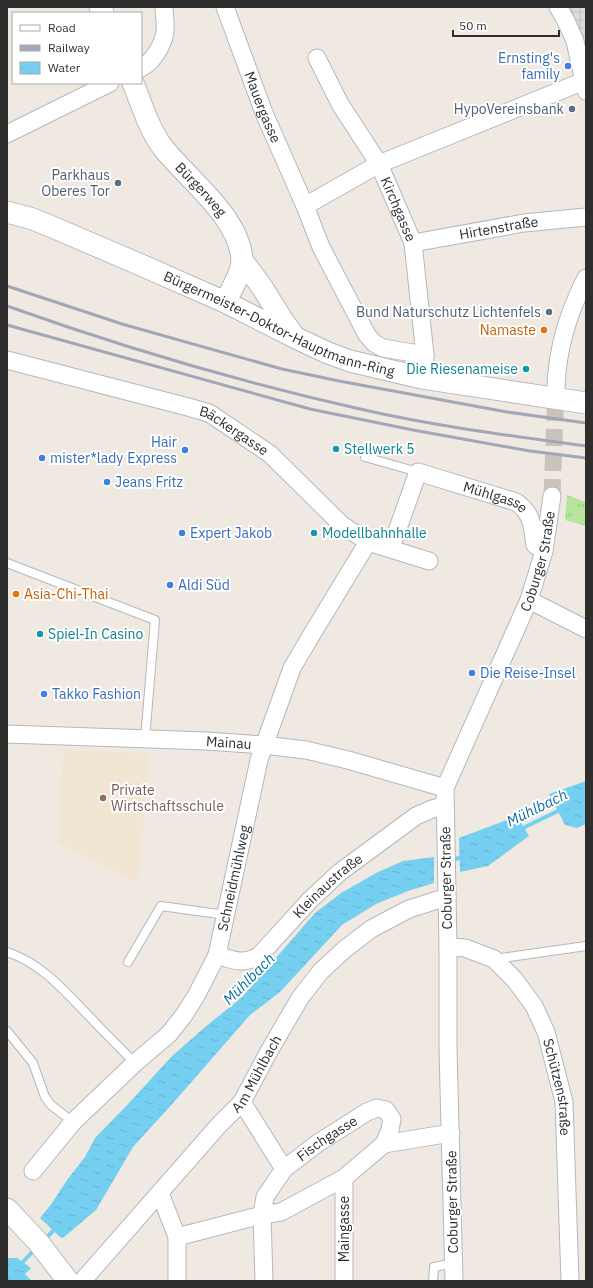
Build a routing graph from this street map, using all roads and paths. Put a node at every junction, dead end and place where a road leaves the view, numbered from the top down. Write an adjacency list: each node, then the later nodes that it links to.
1 (164, 7): 5 (street)
2 (225, 7): 11 (street, Mauergasse)
3 (558, 7): 8 (street)
4 (317, 58): 10 (street, Kirchgasse)
5 (142, 67)
6 (108, 84): 9 (street)
7 (133, 84): 15 (street, Bürgerweg)
8 (585, 86): 10 (street)
9 (7, 134)
10 (379, 164): 11 (street); 14 (street, Kirchgasse)
11 (305, 206): 19 (street, Mauergasse)
12 (7, 212): 17 (street, Bürgermeister-Doktor-Hauptmann-Ring)
13 (586, 217): 14 (street, Hirtenstraße)
14 (413, 243): 19 (street, Kirchgasse)
15 (242, 260): 17 (street); 18 (street)
16 (586, 278): 22 (street)
17 (225, 302): 18 (street, Bürgermeister-Doktor-Hauptmann-Ring)
18 (296, 338): 21 (street, Bürgermeister-Doktor-Hauptmann-Ring)
19 (425, 355): 21 (street, Kirchgasse)
20 (7, 360): 27 (street, Bäckergasse)
21 (422, 378): 23 (street, Bürgermeister-Doktor-Hauptmann-Ring)
22 (556, 388)
23 (586, 403)
24 (365, 457): 25 (lane)
25 (418, 472): 28 (street); 29 (street, Mühlgasse)
26 (552, 496): 29 (street, Coburger Straße)
27 (368, 542): 28 (street, Bäckergasse); 36 (street, Schneidmühlweg)
28 (391, 548): 30 (street, Bäckergasse)
29 (544, 551): 32 (street, Coburger Straße)
30 (429, 561)
31 (7, 563): 35 (lane)
32 (529, 600): 33 (street); 37 (street, Coburger Straße)
33 (586, 629)
34 (7, 734): 35 (street, Mainau)
35 (145, 739): 36 (street, Mainau)
36 (264, 745): 37 (street, Mainau); 40 (street, Schneidmühlweg)
37 (445, 788): 38 (street, Coburger Straße)
38 (444, 806): 39 (street, Coburger Straße); 44 (street, Kleinaustraße)
39 (447, 892): 42 (street, Coburger Straße); 49 (street, Am Mühlbach)
40 (226, 915): 44 (street, Schneidmühlweg); 46 (lane)
41 (586, 946): 45 (lane)
42 (448, 947): 45 (street, Schützenstraße); 51 (street, Coburger Straße)
43 (7, 952): 48 (lane)
44 (217, 955): 48 (street, Schneidmühlweg)
45 (494, 959): 67 (street, Schützenstraße)
46 (128, 962)
47 (7, 1032): 50 (lane)
48 (135, 1063): 50 (street, Schneidmühlweg)
49 (242, 1102): 53 (street); 56 (street, Am Mühlbach)
50 (73, 1122): 54 (street, Schneidmühlweg)
51 (451, 1133): 52 (street); 60 (street, Coburger Straße)
52 (384, 1144): 53 (street, Fischgasse); 55 (street, Fischgasse)
53 (284, 1169): 58 (street, Fischgasse)
54 (33, 1171)
55 (344, 1178): 58 (street, Fischgasse); 64 (street, Maingasse)
56 (160, 1193): 59 (street); 61 (street, Am Mühlbach)
57 (7, 1209): 61 (street)
58 (262, 1215): 59 (street, Fischgasse); 63 (street)
59 (177, 1237): 62 (street)
60 (454, 1263): 65 (lane); 66 (street, Coburger Straße)
61 (76, 1280)
62 (177, 1281)
63 (264, 1281)
64 (344, 1281)
65 (433, 1281)
66 (454, 1281)
67 (570, 1281)

